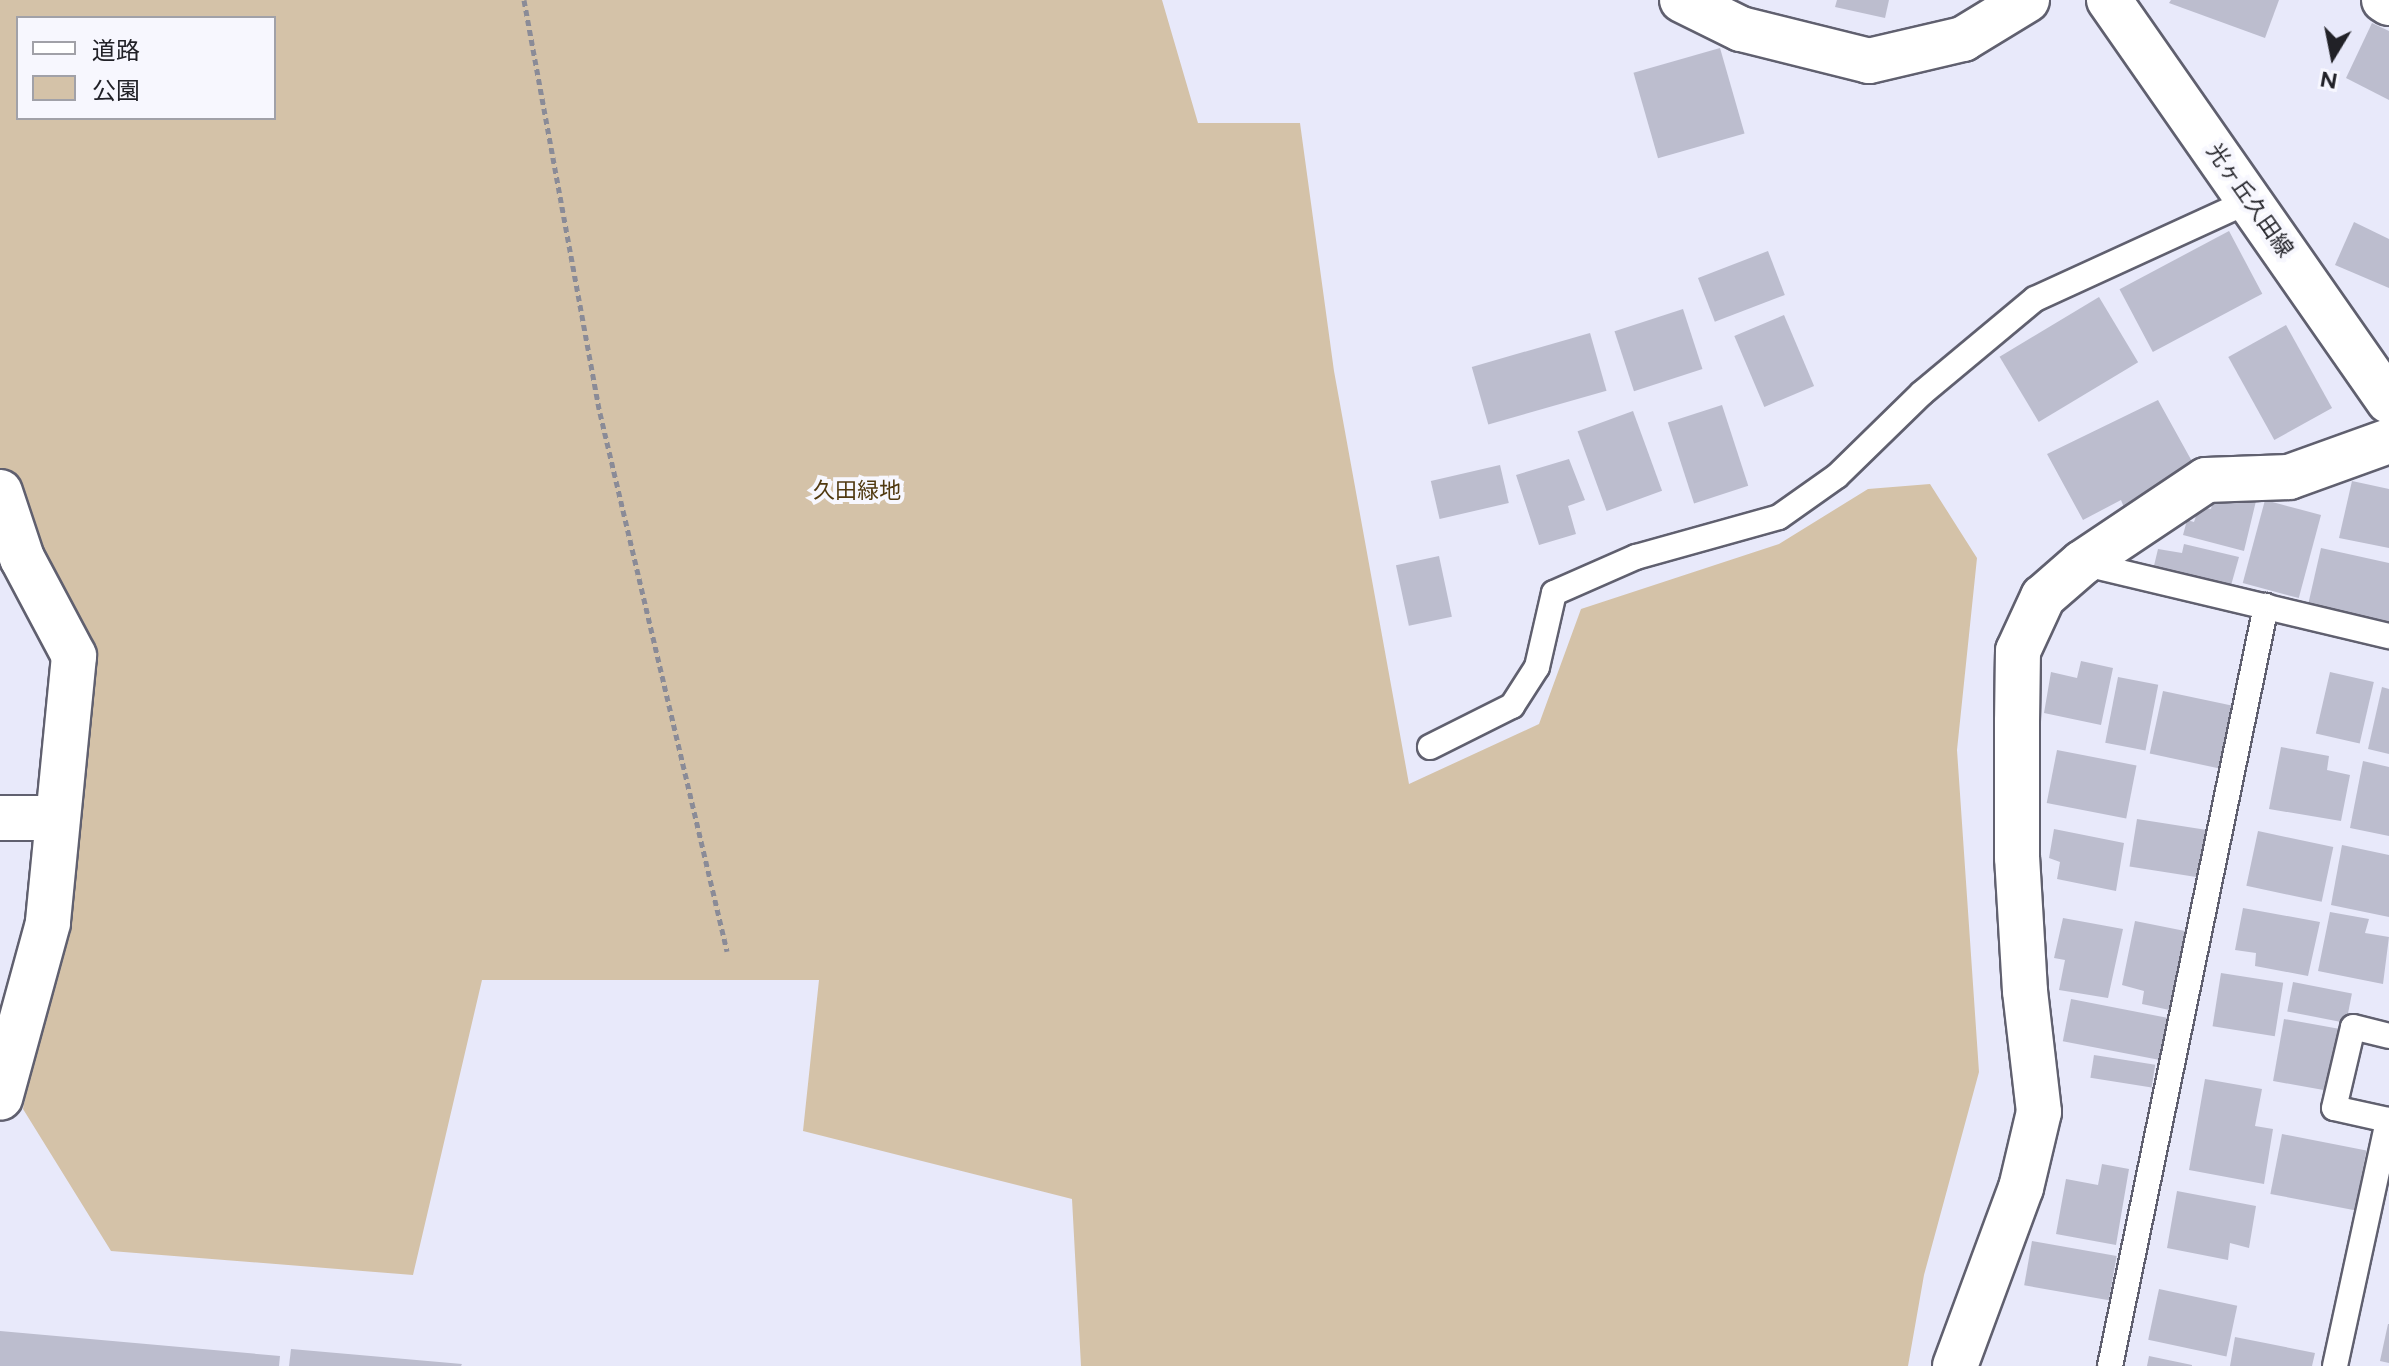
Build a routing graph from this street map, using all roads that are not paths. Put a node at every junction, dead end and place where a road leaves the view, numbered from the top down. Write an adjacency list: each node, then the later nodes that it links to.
1 (1682, 0): 2 (street)
2 (2027, 0)
3 (2109, 0): 4 (street, 光ヶ丘久田線)
4 (2251, 200): 5 (street, 光ヶ丘久田線); 12 (lane)
5 (2389, 401)
6 (2389, 441): 9 (street)
7 (0, 492): 8 (street)
8 (11, 558): 14 (street)
9 (2082, 563): 10 (lane); 18 (street)
10 (2266, 606): 11 (lane); 19 (lane)
11 (2389, 636)
12 (1430, 747)
13 (0, 818): 14 (street)
14 (56, 818): 16 (street)
15 (2389, 1036): 17 (lane)
16 (3, 1080)
17 (2388, 1121): 20 (lane)
18 (1955, 1366)
19 (2110, 1366)
20 (2335, 1366)

